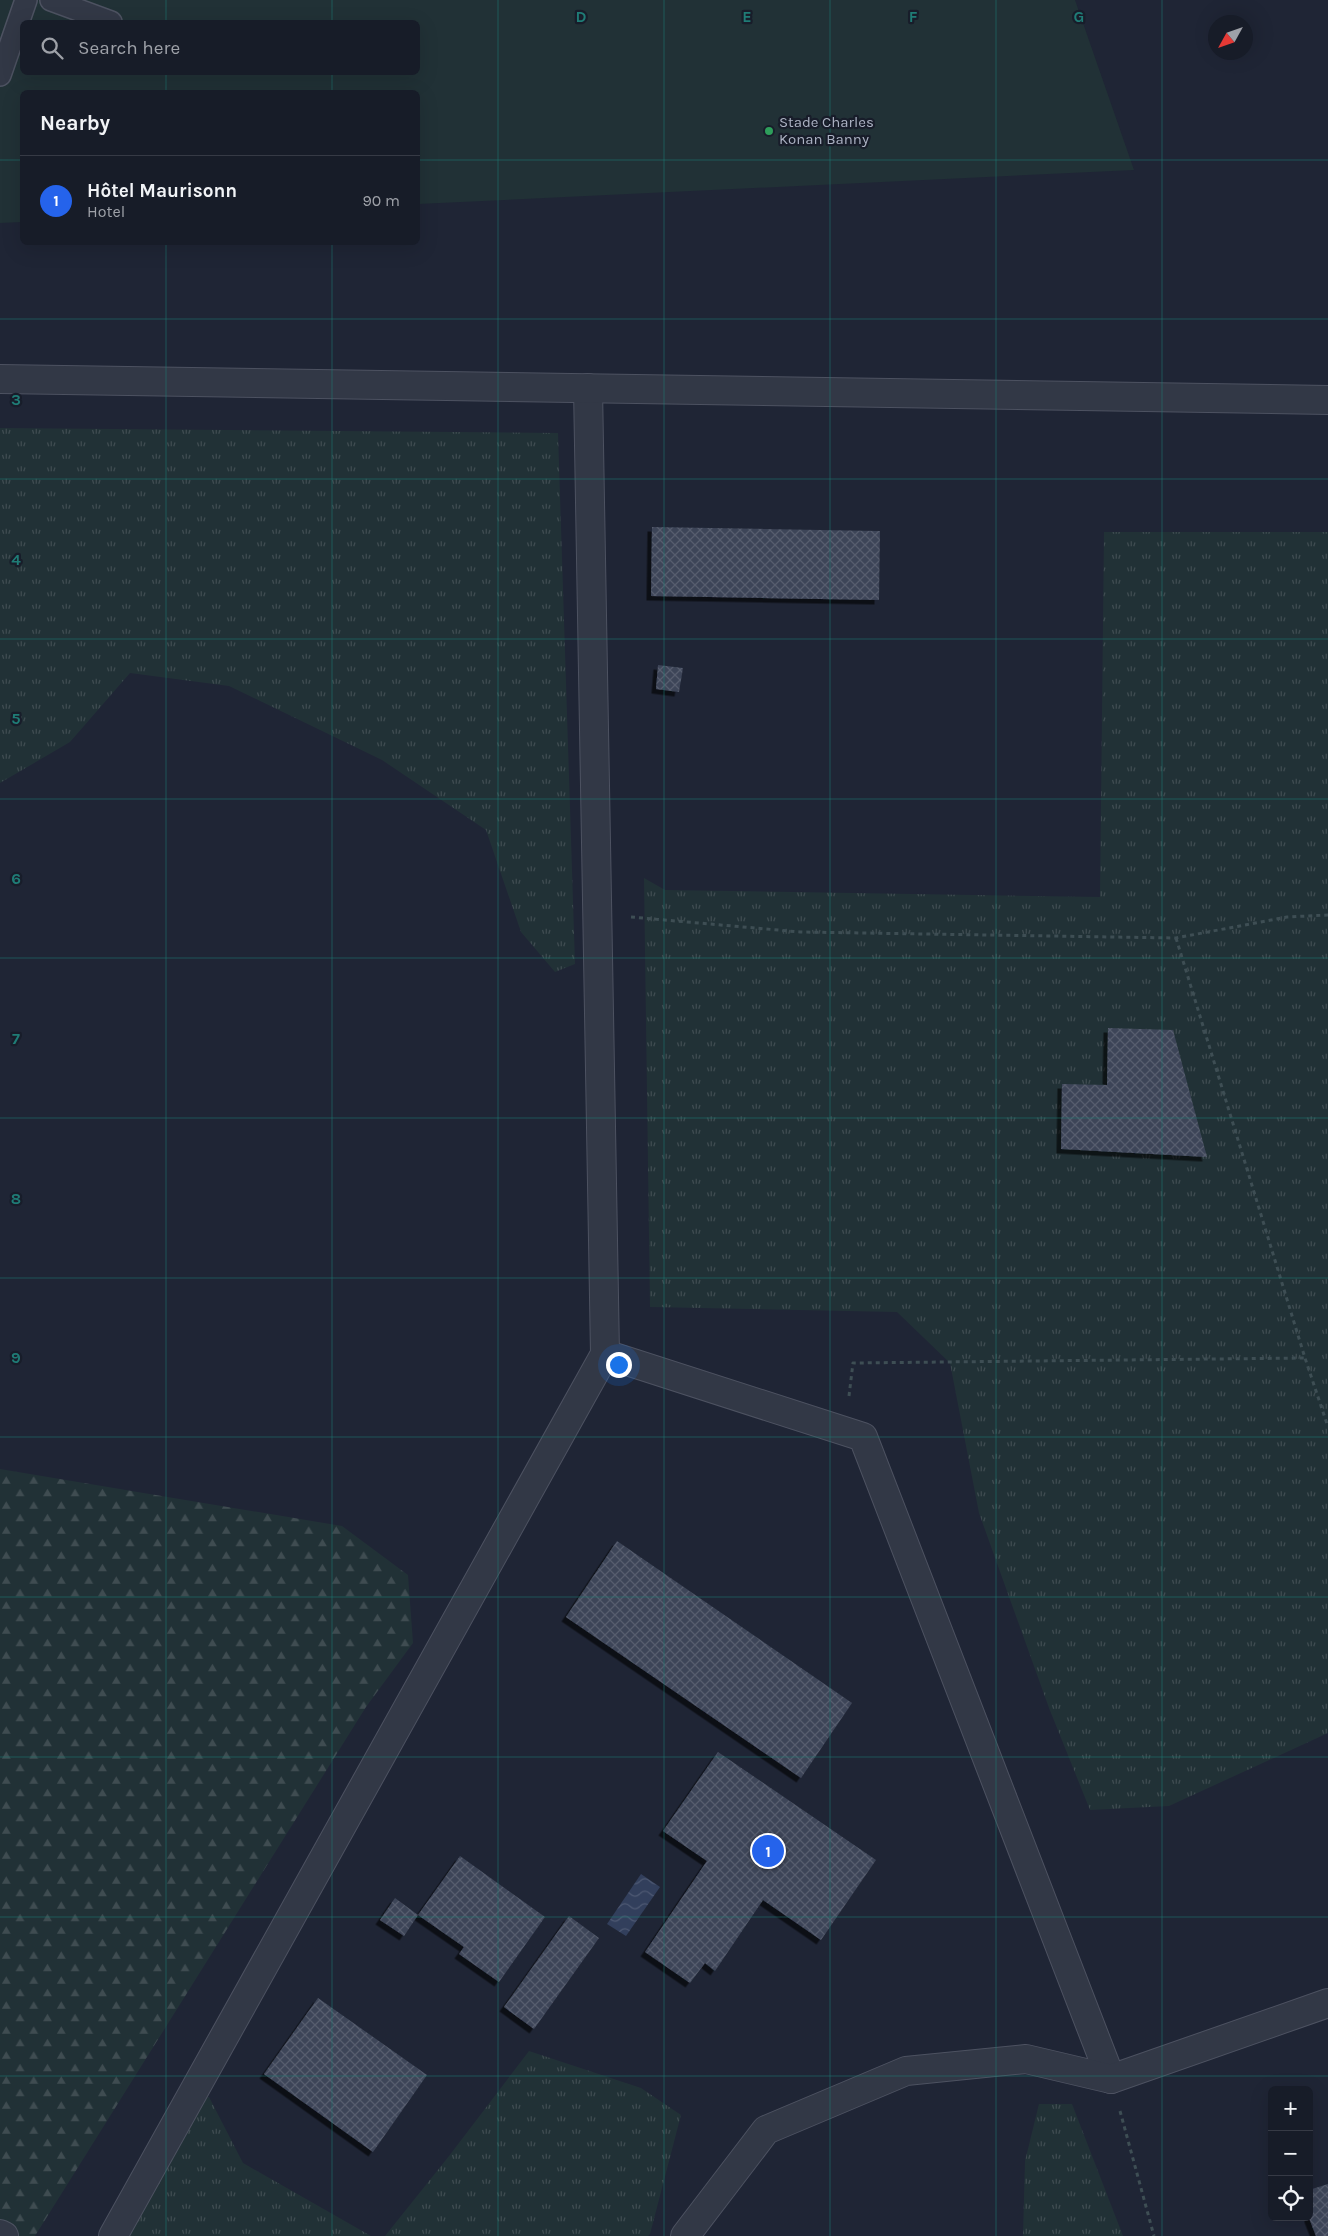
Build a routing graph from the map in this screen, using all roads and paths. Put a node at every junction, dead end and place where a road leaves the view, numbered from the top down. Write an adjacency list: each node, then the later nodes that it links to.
1 (26, 0): 4 (lane)
2 (51, 0): 3 (lane)
3 (105, 20)
4 (0, 75)
5 (0, 379): 6 (street)
6 (588, 388): 7 (street); 8 (street)
7 (1328, 400)
8 (598, 914): 10 (path); 11 (street)
9 (1328, 915): 10 (path)
10 (1176, 938): 12 (path)
11 (605, 1354): 14 (street); 19 (street)
12 (1305, 1358): 13 (path); 14 (path)
13 (1328, 1427)
14 (863, 1437): 16 (street)
15 (1328, 2004): 16 (street)
16 (1111, 2079): 20 (street); 21 (path)
17 (0, 2234): 18 (street)
18 (4, 2236)
19 (113, 2236)
20 (685, 2236)
21 (1154, 2236)

